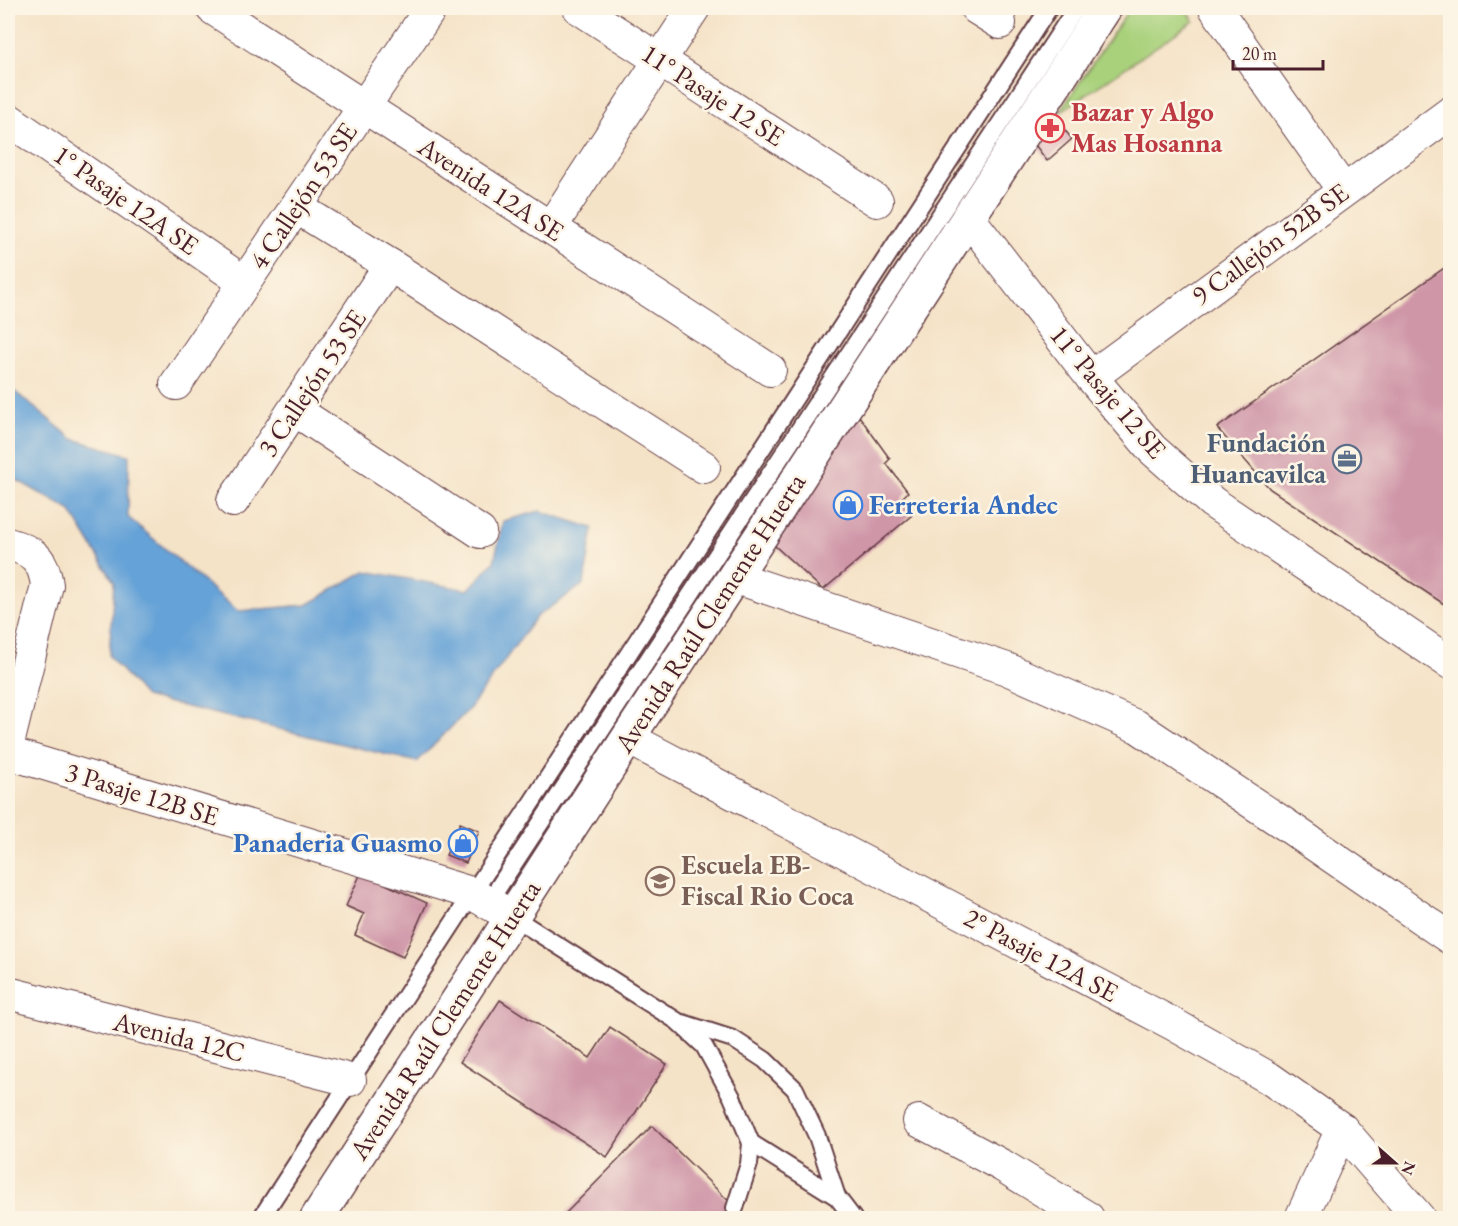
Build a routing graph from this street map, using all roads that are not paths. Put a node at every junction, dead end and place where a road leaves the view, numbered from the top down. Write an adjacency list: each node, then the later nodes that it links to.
1 (212, 8): 10 (street, Avenida 12A SE)
2 (431, 8): 10 (street, 4 Callejón 53 SE)
3 (579, 8): 9 (street, 11° Pasaje 12 SE)
4 (694, 8): 9 (street)
5 (1049, 8): 33 (lane)
6 (1076, 8): 33 (lane)
7 (1105, 8): 16 (street, Avenida Raúl Clemente Huerta)
8 (1215, 8): 13 (street)
9 (660, 60): 14 (street, 11° Pasaje 12 SE); 17 (street)
10 (364, 106): 15 (street, 4 Callejón 53 SE); 17 (street, Avenida 12A SE)
11 (1450, 113): 13 (street, 9 Callejón 52B SE)
12 (8, 119): 19 (street, 1° Pasaje 12A SE)
13 (1343, 190): 21 (street, 9 Callejón 52B SE)
14 (877, 201)
15 (296, 207): 18 (street); 19 (street, 4 Callejón 53 SE)
16 (968, 217): 21 (street, 11° Pasaje 12 SE); 28 (street, Avenida Raúl Clemente Huerta)
17 (551, 227): 20 (street, Avenida 12A SE)
18 (390, 265): 23 (street, 3 Callejón 53 SE); 24 (street)
19 (244, 282): 22 (street, 4 Callejón 53 SE)
20 (770, 370)
21 (1091, 377): 29 (street, 11° Pasaje 12 SE)
22 (176, 384)
23 (295, 410): 25 (street, 3 Callejón 53 SE); 26 (street)
24 (704, 467)
25 (233, 501)
26 (480, 532)
27 (8, 544): 31 (street)
28 (734, 578): 30 (street, Avenida Raúl Clemente Huerta); 34 (street)
29 (1450, 663)
30 (628, 738): 33 (street, Avenida Raúl Clemente Huerta); 39 (street, 2° Pasaje 12A SE)
31 (8, 744)
32 (8, 753): 33 (street, 3 Pasaje 12B SE)
33 (491, 904): 36 (lane); 37 (lane, Avenida Raúl Clemente Huerta); 44 (street, Avenida Raúl Clemente Huerta)
34 (1450, 938)
35 (8, 993): 37 (street, Avenida 12C)
36 (677, 1021): 40 (lane); 41 (lane)
37 (350, 1080): 43 (lane, Avenida Raúl Clemente Huerta)
38 (919, 1121): 46 (street)
39 (1342, 1129): 47 (street); 48 (street, 2° Pasaje 12A SE)
40 (751, 1143): 41 (lane); 42 (lane)
41 (837, 1197): 45 (lane)
42 (735, 1208)
43 (261, 1218)
44 (317, 1218)
45 (853, 1218)
46 (1088, 1218)
47 (1301, 1218)
48 (1419, 1218)

